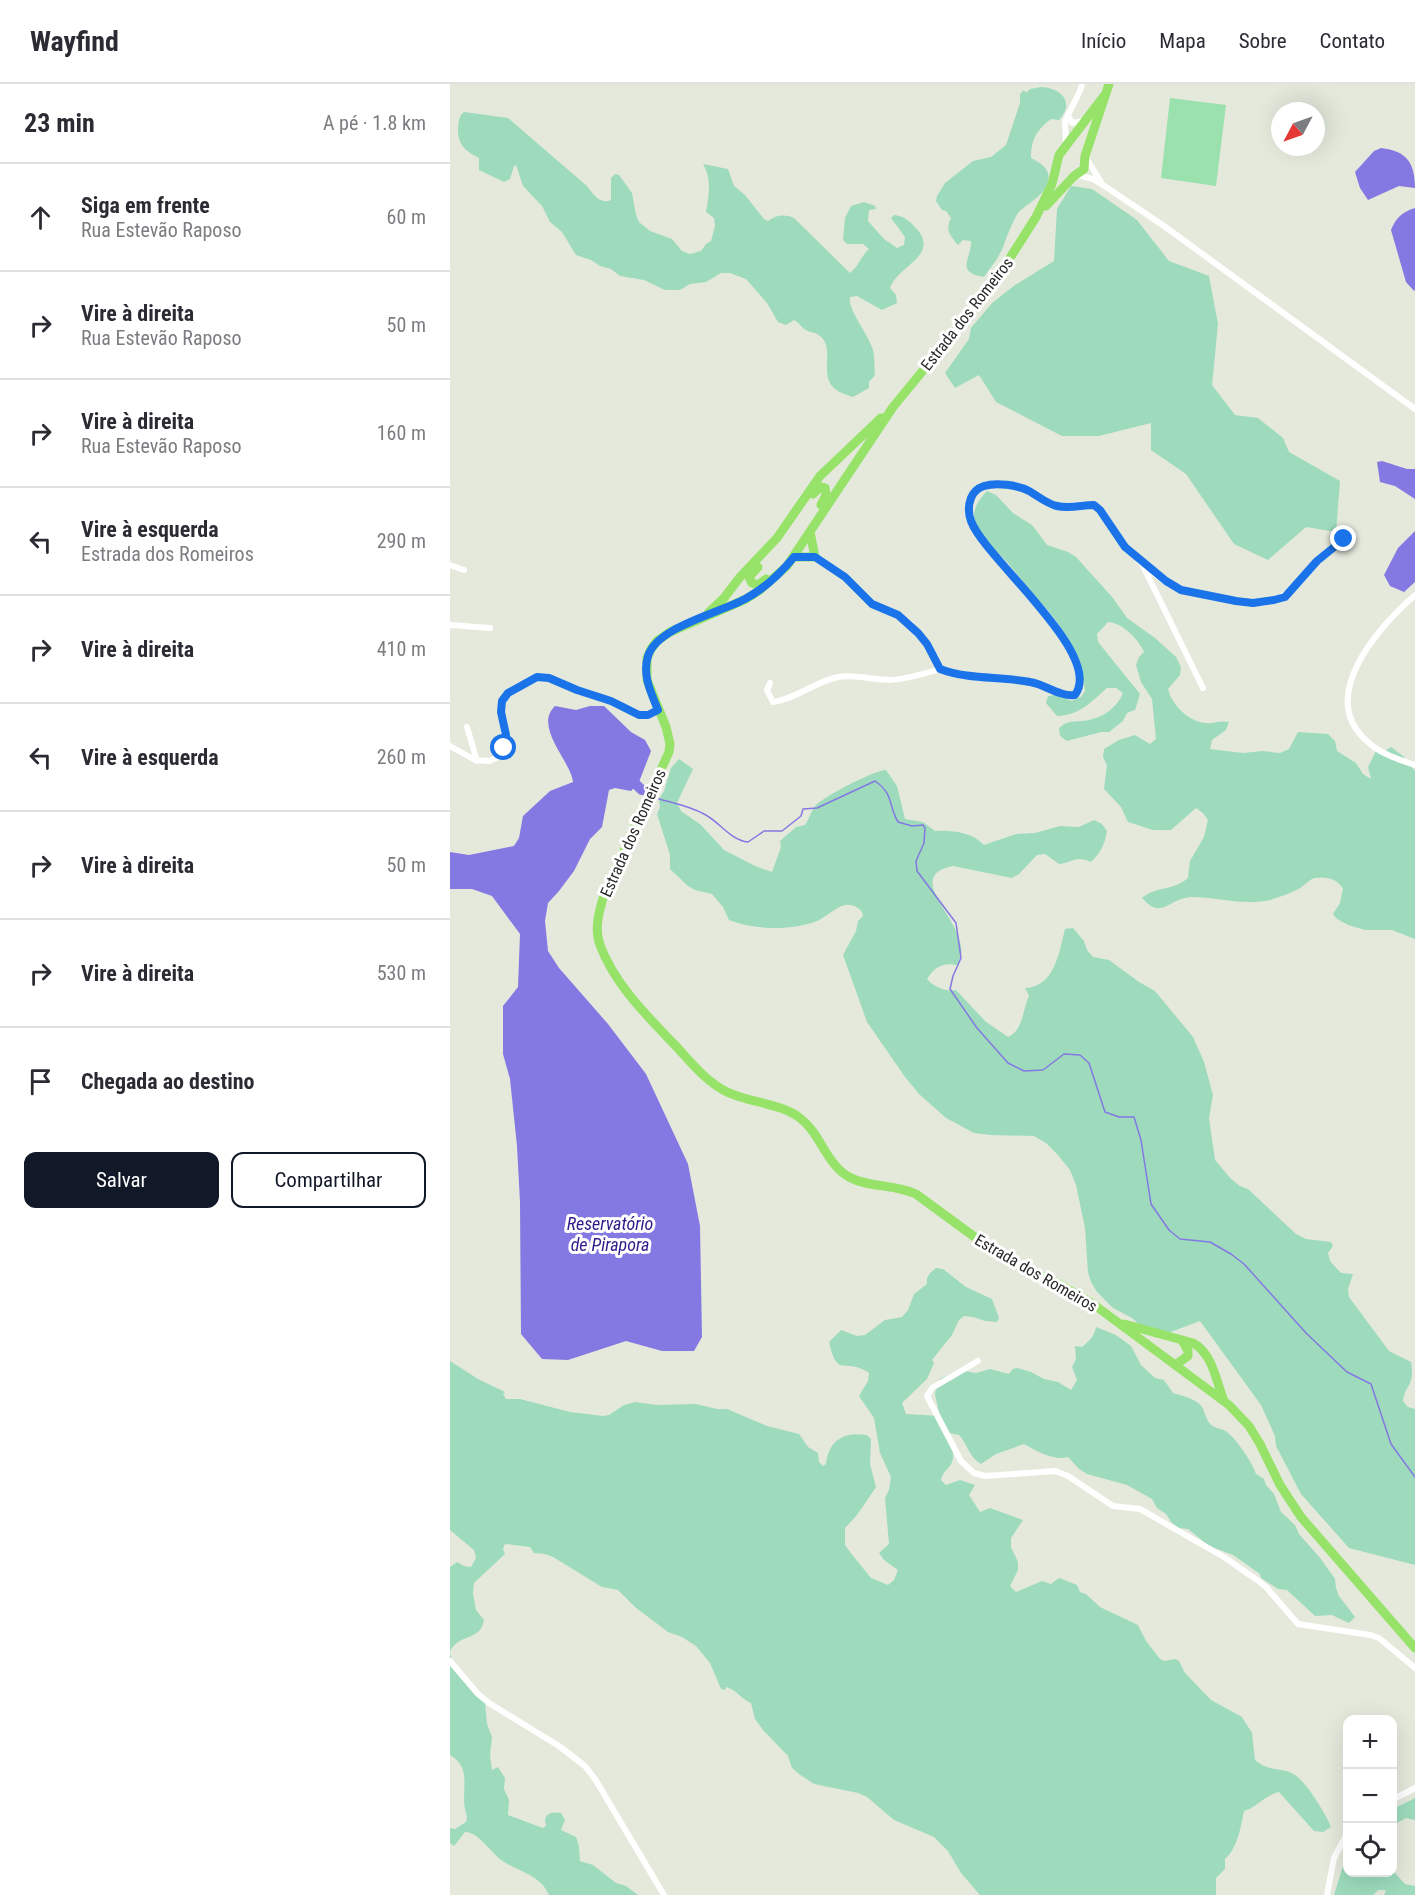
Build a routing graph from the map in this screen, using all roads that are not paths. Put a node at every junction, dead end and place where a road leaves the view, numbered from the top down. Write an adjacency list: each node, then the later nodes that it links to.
1 (1082, 84): 4 (street)
2 (1109, 84): 3 (main road, Estrada dos Romeiros)
3 (1104, 96): 5 (main road, Estrada dos Romeiros); 7 (main road, Estrada dos Romeiros)
4 (1068, 114): 5 (street); 6 (street)
5 (1086, 121): 6 (main road, Estrada dos Romeiros)
6 (1065, 150): 7 (main road); 8 (main road, Estrada dos Romeiros)
7 (1084, 156): 9 (main road, Estrada dos Romeiros); 10 (street)
8 (1058, 163): 9 (main road); 11 (main road, Estrada dos Romeiros)
9 (1076, 176): 10 (street); 11 (main road, Estrada dos Romeiros)
10 (1103, 185): 13 (street)
11 (1036, 217): 12 (main road, Estrada dos Romeiros)
12 (893, 408): 14 (main road, Estrada dos Romeiros); 15 (main road, Estrada dos Romeiros)
13 (1415, 410)
14 (798, 508): 15 (main road); 18 (main road, Estrada dos Romeiros)
15 (819, 519): 16 (main road, Estrada dos Romeiros)
16 (810, 532): 19 (main road, Estrada dos Romeiros); 20 (main road)
17 (1354, 536): 21 (street)
18 (761, 556): 24 (main road); 26 (main road, Estrada dos Romeiros)
19 (794, 557): 20 (main road); 24 (main road, Estrada dos Romeiros)
20 (815, 557): 29 (street)
21 (1142, 562): 29 (street); 31 (street)
22 (450, 565): 23 (street)
23 (464, 570)
24 (778, 576): 26 (main road, Estrada dos Romeiros)
25 (1415, 595): 36 (street)
26 (699, 620): 32 (main road, Estrada dos Romeiros)
27 (450, 625): 28 (street)
28 (490, 628)
29 (940, 669): 30 (street)
30 (770, 683)
31 (1203, 688)
32 (658, 710): 35 (street); 37 (main road, Estrada dos Romeiros)
33 (467, 727): 35 (street)
34 (450, 746): 35 (street)
35 (477, 761)
36 (1415, 765)
37 (1119, 1323): 38 (main road); 40 (main road, Estrada dos Romeiros)
38 (1182, 1340): 40 (main road); 41 (main road)
39 (978, 1361): 44 (street)
40 (1175, 1365): 41 (main road, Estrada dos Romeiros)
41 (1224, 1401): 42 (main road, Estrada dos Romeiros)
42 (1415, 1648)
43 (450, 1661): 48 (street)
44 (1415, 1668)
45 (1415, 1788): 46 (street)
46 (1397, 1797)
47 (1343, 1840): 49 (street)
48 (664, 1895)
49 (1327, 1895)

